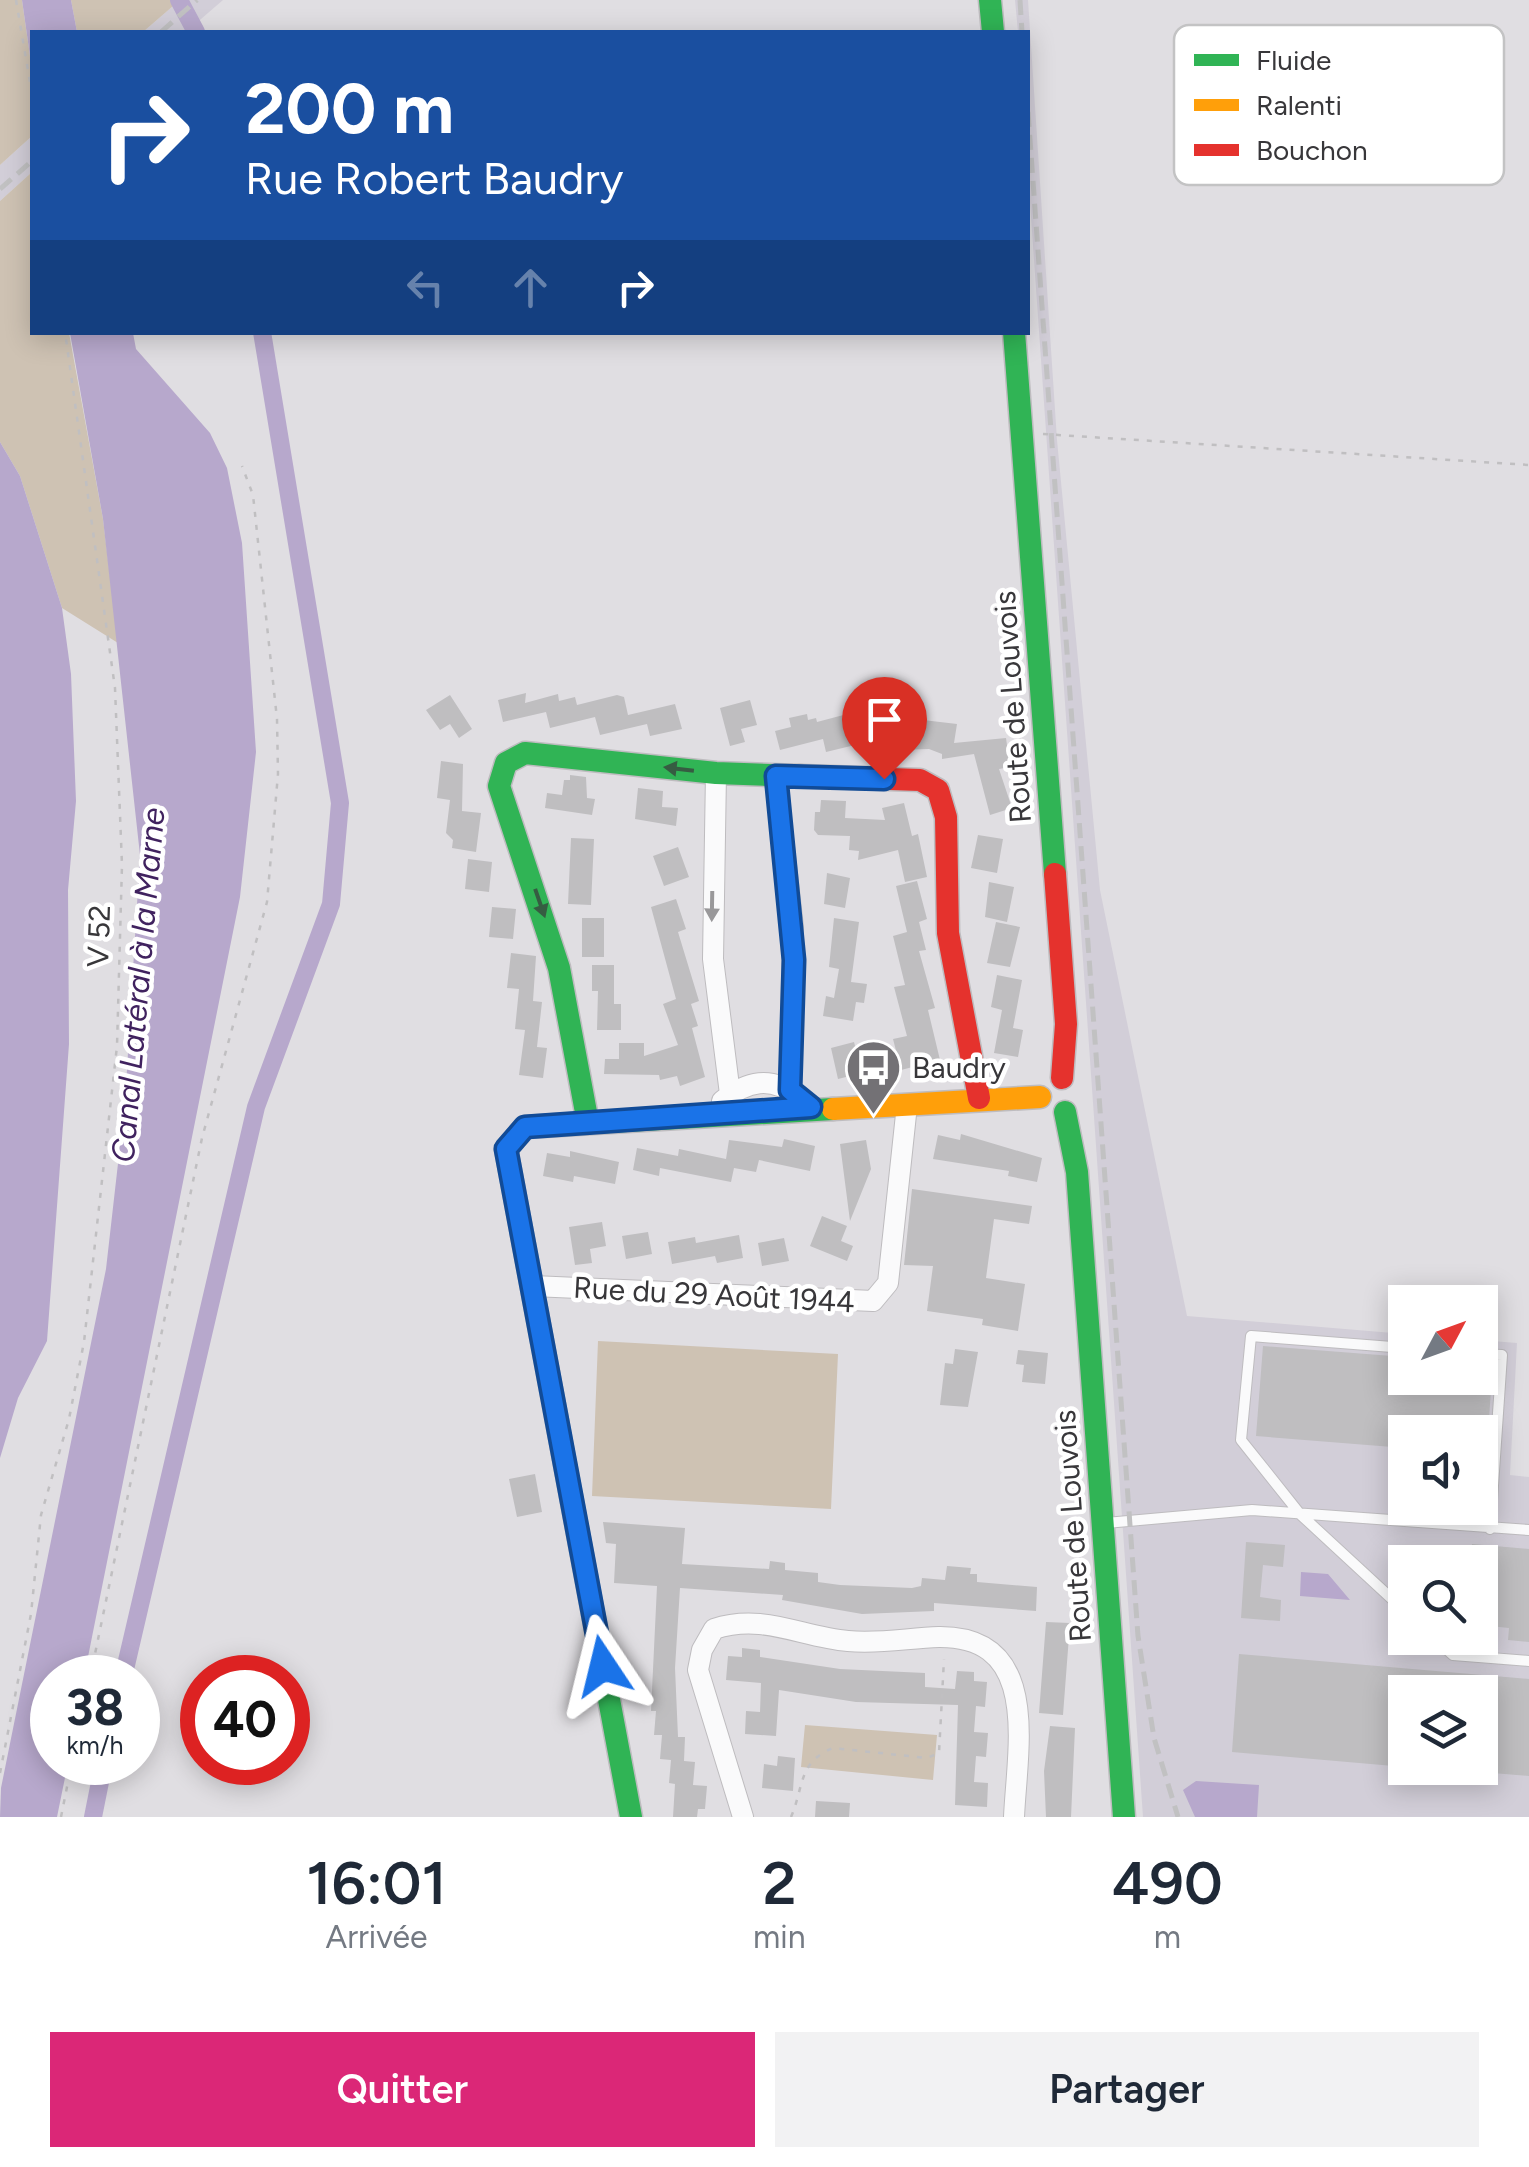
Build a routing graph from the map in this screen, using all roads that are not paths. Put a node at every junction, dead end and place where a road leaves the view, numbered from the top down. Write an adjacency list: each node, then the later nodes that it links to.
1 (990, 0): 2 (street)
2 (993, 30)
3 (1014, 335): 6 (street, Route de Louvois)
4 (716, 773): 5 (street); 8 (street, one-way to 8); 15 (street, one-way to 15)
5 (776, 776): 7 (street); 10 (street)
6 (1062, 1078): 9 (street); 13 (street)
7 (790, 1090): 8 (street); 12 (street)
8 (730, 1094): 14 (street)
9 (1040, 1097): 10 (street); 13 (street)
10 (978, 1098): 11 (street)
11 (908, 1105): 12 (street); 16 (street, Rue du 29 Août 1944)
12 (811, 1107): 14 (street)
13 (1066, 1112): 20 (street, Route de Louvois)
14 (706, 1113): 15 (street)
15 (588, 1123): 16 (street)
16 (533, 1286): 26 (street)
17 (1388, 1347): 19 (lane)
18 (1498, 1355): 21 (lane)
19 (1300, 1514): 20 (lane); 21 (lane); 23 (lane)
20 (1104, 1523): 29 (street, Route de Louvois)
21 (1490, 1528): 22 (lane)
22 (1529, 1530)
23 (1388, 1594)
24 (1453, 1655): 25 (lane)
25 (1529, 1661)
26 (631, 1817)
27 (742, 1817): 28 (street)
28 (1014, 1817)
29 (1124, 1817)

